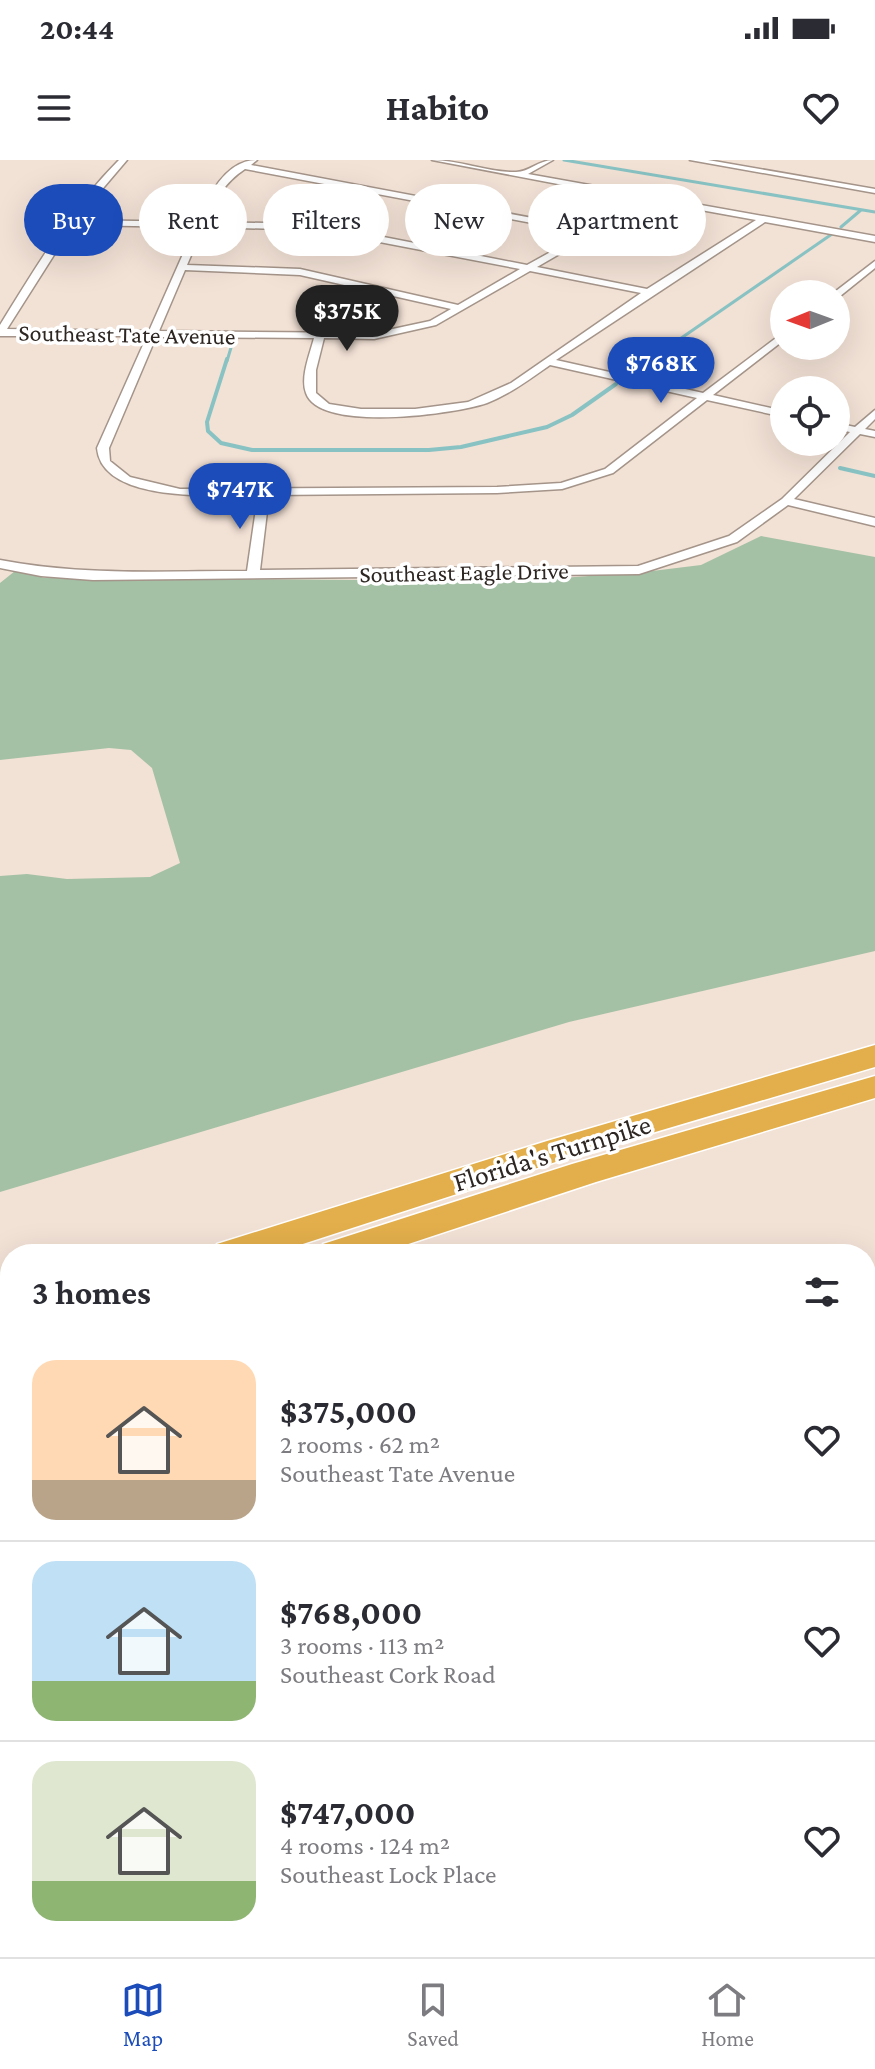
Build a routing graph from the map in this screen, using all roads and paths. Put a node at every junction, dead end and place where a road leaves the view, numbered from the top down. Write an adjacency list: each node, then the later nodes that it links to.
1 (123, 160): 7 (street)
2 (436, 160): 6 (street)
3 (549, 160): 6 (street)
4 (694, 160): 10 (street)
5 (248, 163): 8 (street); 12 (street)
6 (520, 175): 9 (street)
7 (98, 184)
8 (222, 184)
9 (571, 184)
10 (875, 191)
11 (706, 208): 13 (street)
12 (528, 219)
13 (763, 219): 15 (street); 23 (street)
14 (247, 226): 21 (street)
15 (875, 239)
16 (49, 256): 25 (street)
17 (187, 256): 20 (street)
18 (548, 256): 21 (street, Southeast Tate Avenue)
19 (875, 264): 22 (street)
20 (182, 267): 24 (street); 26 (street)
21 (529, 267): 23 (street); 24 (street, Southeast Tate Avenue)
22 (850, 284)
23 (649, 292): 29 (street)
24 (459, 308): 27 (street, Southeast Tate Avenue)
25 (0, 332): 26 (street, Southeast Tate Avenue)
26 (153, 334): 27 (street, Southeast Tate Avenue); 36 (street)
27 (319, 337): 29 (street)
28 (770, 346): 30 (street)
29 (546, 361): 30 (street)
30 (706, 397): 31 (street); 36 (street)
31 (770, 411)
32 (875, 413): 34 (street, Southeast Eagle Drive)
33 (850, 429): 34 (street)
34 (857, 430): 35 (street); 37 (street, Southeast Eagle Drive)
35 (875, 434)
36 (264, 492): 40 (street)
37 (786, 501): 38 (street); 40 (street, Southeast Eagle Drive)
38 (875, 522)
39 (0, 564): 40 (street, Southeast Eagle Drive)
40 (253, 575)
41 (875, 1056): 43 (highway, Florida's Turnpike)
42 (875, 1087): 44 (highway, Florida's Turnpike)
43 (261, 1244)
44 (367, 1244)

